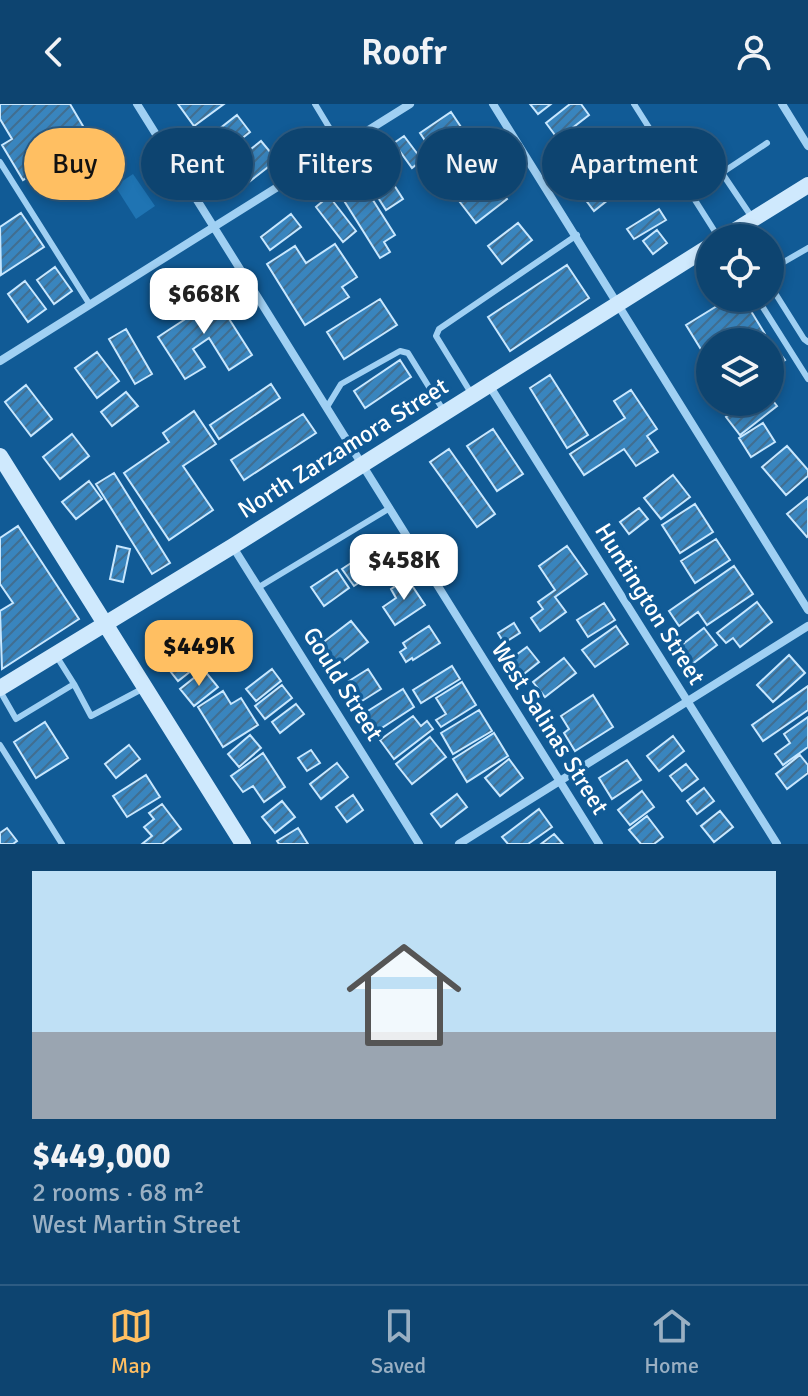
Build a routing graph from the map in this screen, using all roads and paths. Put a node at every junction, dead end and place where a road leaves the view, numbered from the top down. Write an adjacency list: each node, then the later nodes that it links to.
1 (137, 104): 19 (street, West Salinas Street)
2 (315, 104): 7 (lane)
3 (410, 104): 8 (street)
4 (493, 104): 20 (street)
5 (634, 104): 16 (lane)
6 (782, 104): 10 (street)
7 (330, 128)
8 (371, 128)
9 (767, 143): 12 (lane)
10 (808, 146)
11 (0, 162): 24 (lane)
12 (726, 170)
13 (726, 182): 17 (lane)
14 (808, 185): 18 (main road)
15 (269, 192): 19 (street)
16 (712, 224)
17 (745, 224)
18 (753, 224)
19 (214, 227): 24 (street); 33 (street, West Salinas Street)
20 (577, 235): 25 (street); 32 (lane)
21 (808, 248): 23 (lane)
22 (696, 255): 25 (main road, North Zarzamora Street)
23 (784, 262)
24 (90, 305): 29 (street)
25 (618, 305): 31 (main road, North Zarzamora Street); 40 (street)
26 (784, 306): 28 (lane)
27 (766, 312): 30 (lane)
28 (808, 342)
29 (0, 361)
30 (808, 379)
31 (489, 385): 32 (main road, North Zarzamora Street); 47 (street, Huntington Street)
32 (472, 395): 34 (main road, North Zarzamora Street)
33 (327, 407): 34 (lane); 36 (street, West Salinas Street)
34 (445, 413): 36 (main road, North Zarzamora Street)
35 (0, 456): 41 (main road)
36 (362, 465): 37 (street, West Salinas Street); 38 (main road, North Zarzamora Street)
37 (390, 508): 39 (lane); 49 (street, West Salinas Street)
38 (233, 546): 39 (street, Gould Street); 41 (main road, North Zarzamora Street)
39 (259, 587): 52 (street, Gould Street)
40 (808, 610)
41 (105, 624): 43 (main road, North Zarzamora Street); 45 (main road)
42 (808, 626): 47 (street)
43 (56, 654): 44 (lane); 46 (main road, North Zarzamora Street)
44 (74, 684): 45 (lane); 46 (lane)
45 (145, 687): 51 (main road)
46 (0, 689)
47 (687, 702): 49 (street); 55 (street, Huntington Street)
48 (0, 745): 50 (lane)
49 (559, 782): 53 (street); 54 (street, West Salinas Street)
50 (62, 844)
51 (243, 844)
52 (419, 844)
53 (459, 844)
54 (599, 844)
55 (777, 844)

